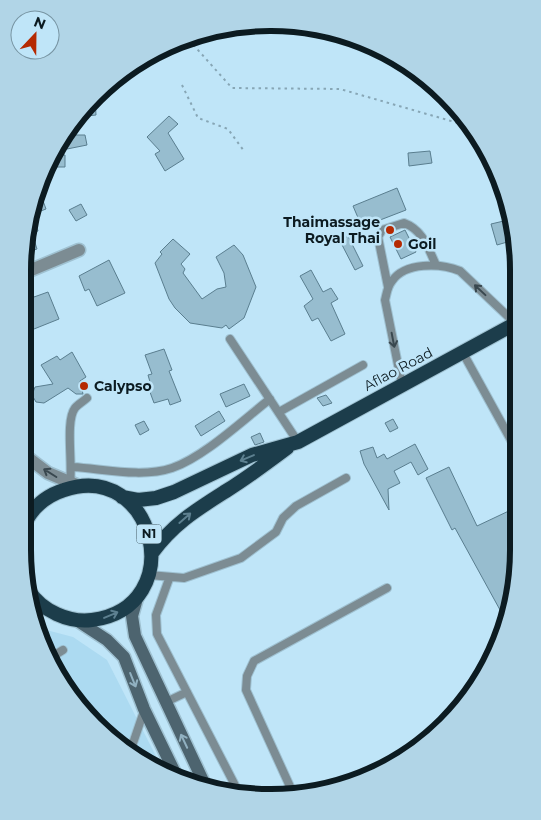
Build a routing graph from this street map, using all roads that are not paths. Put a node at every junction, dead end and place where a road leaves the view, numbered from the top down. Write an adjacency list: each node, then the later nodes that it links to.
1 (79, 250): 3 (street)
2 (436, 265): 4 (lane); 4 (lane); 5 (lane, one-way to 2)
3 (31, 270)
4 (388, 287): 10 (lane, one-way to 10)
5 (510, 317)
6 (510, 326): 8 (highway, Aflao Road / N1)
7 (230, 339): 12 (lane)
8 (463, 353): 10 (highway, Aflao Road / N1); 14 (lane)
9 (363, 365): 13 (lane)
10 (402, 385): 15 (highway, Aflao Road / N1)
11 (87, 398): 17 (lane)
12 (270, 399): 13 (lane); 17 (lane)
13 (279, 412): 15 (lane)
14 (510, 439)
15 (296, 442): 20 (highway, Aflao Road / N1, one-way to 20); 22 (highway, Aflao Road / N1, one-way to 15)
16 (31, 460): 19 (street, one-way to 16)
17 (73, 466): 19 (lane)
18 (346, 478): 24 (lane)
19 (75, 485): 20 (highway, N1); 21 (highway, N1)
20 (122, 497): 22 (highway, N1)
21 (31, 515)
22 (152, 554): 23 (highway, N1)
23 (149, 576): 24 (lane); 26 (highway, N1)
24 (169, 578): 33 (lane)
25 (387, 588): 40 (lane)
26 (138, 595): 30 (highway, N1, one-way to 26); 34 (main road)
27 (36, 598): 28 (highway, N1)
28 (48, 609): 29 (highway, N1); 30 (highway, N1)
29 (39, 610)
30 (78, 621): 35 (main road, one-way to 35)
31 (63, 650): 32 (lane)
32 (56, 654)
33 (187, 692): 34 (lane); 39 (lane)
34 (166, 702): 38 (main road, one-way to 34)
35 (144, 709): 36 (lane); 37 (main road)
36 (133, 744)
37 (173, 768)
38 (202, 779)
39 (236, 786)
40 (291, 788)

